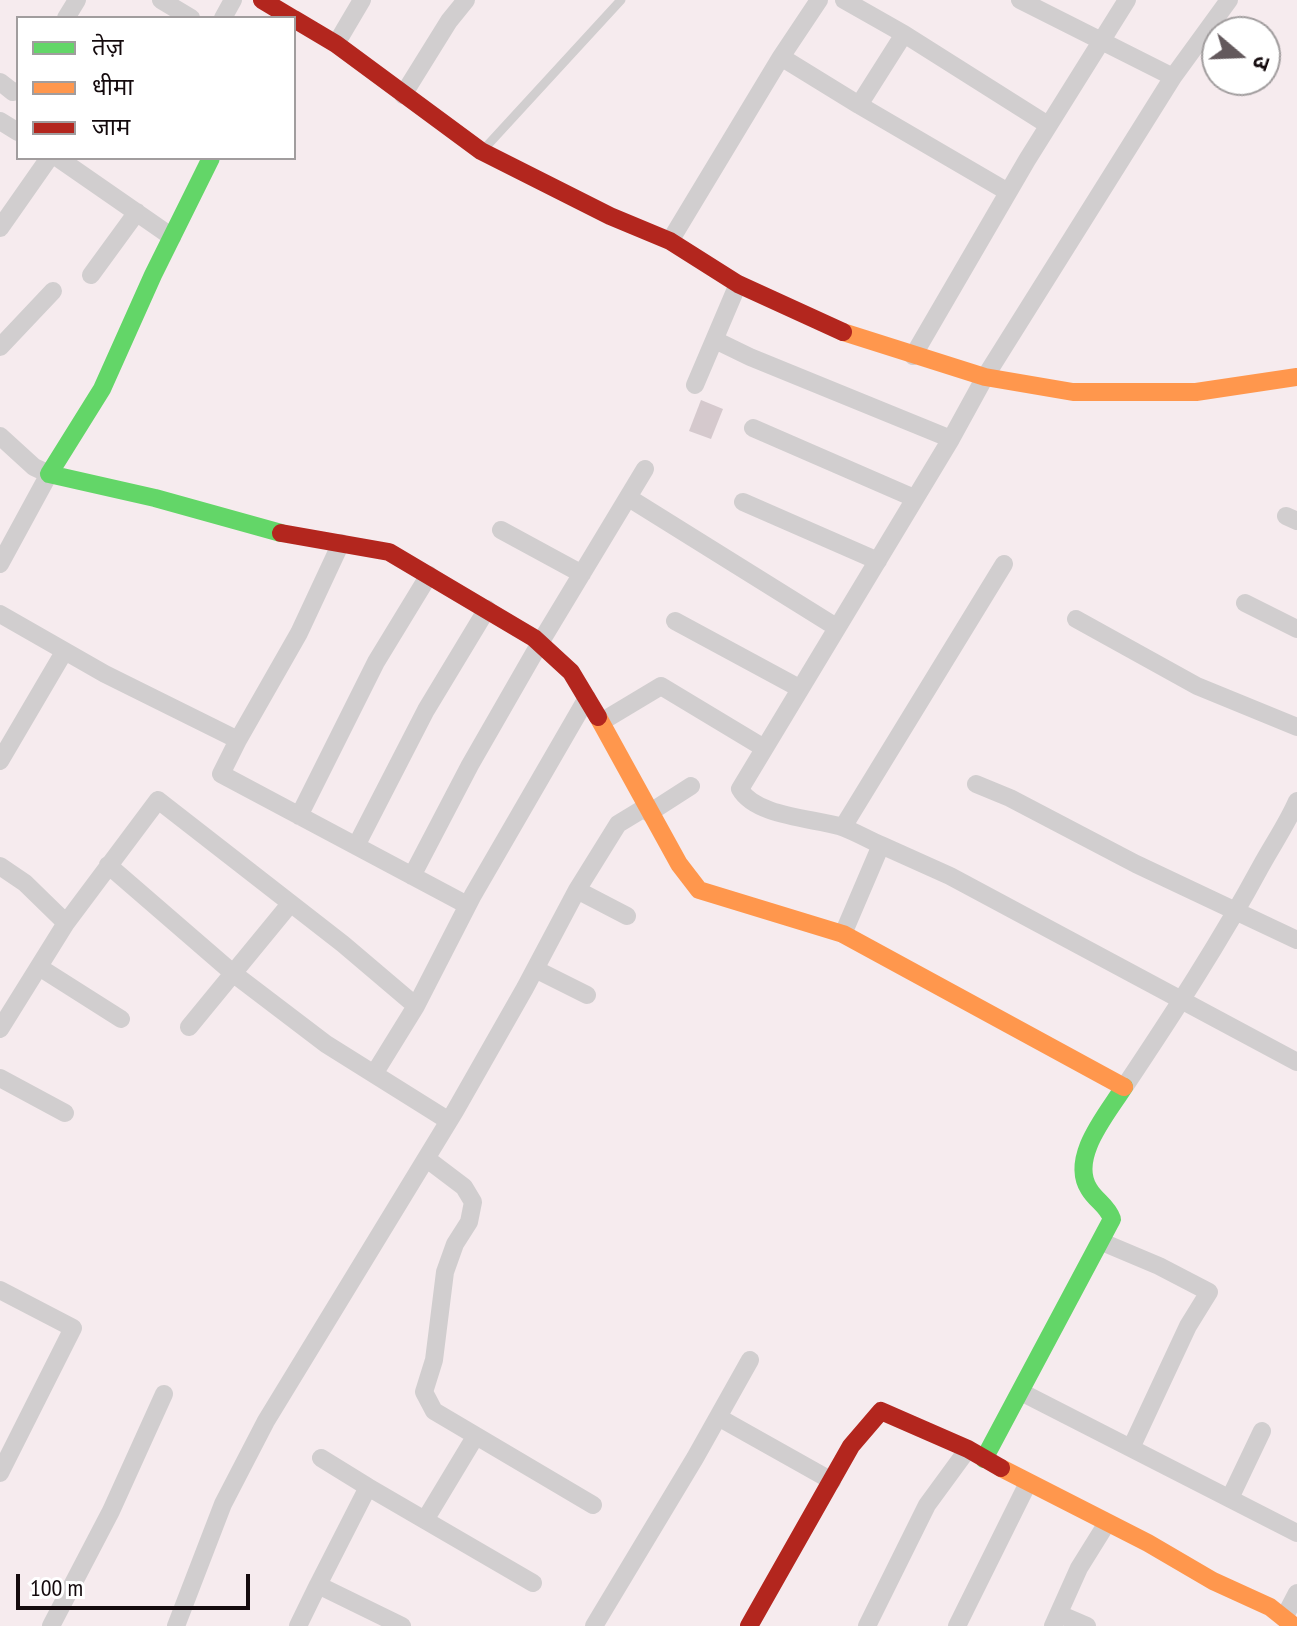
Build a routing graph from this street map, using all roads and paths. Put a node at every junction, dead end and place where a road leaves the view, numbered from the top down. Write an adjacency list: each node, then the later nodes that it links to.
1 (161, 0): 11 (street)
2 (262, 0): 12 (street)
3 (362, 0): 16 (street)
4 (466, 0): 19 (street)
5 (621, 0): 22 (lane)
6 (819, 0): 17 (street)
7 (844, 0): 14 (street)
8 (1020, 0): 15 (street)
9 (1127, 0): 15 (street)
10 (1229, 0): 18 (street)
11 (185, 16)
12 (285, 16)
13 (296, 24): 16 (street)
14 (904, 34): 20 (street); 21 (street)
15 (1101, 39): 18 (street); 21 (street)
16 (336, 44): 19 (street)
17 (781, 57): 20 (street); 32 (street)
18 (1173, 77): 39 (street)
19 (403, 95): 22 (street)
20 (859, 105): 28 (street)
21 (1048, 125): 28 (street)
22 (481, 151): 32 (street)
23 (48, 160): 30 (street)
24 (61, 160): 27 (street)
25 (93, 160): 27 (street)
26 (210, 160): 31 (street)
27 (86, 176): 29 (street)
28 (1008, 192): 38 (street)
29 (137, 212): 31 (street); 33 (street)
30 (0, 228)
31 (172, 237): 46 (street)
32 (670, 241): 34 (street)
33 (91, 275)
34 (738, 284): 36 (street); 38 (street)
35 (53, 291): 37 (street)
36 (715, 340): 41 (street); 44 (street)
37 (0, 347)
38 (913, 356): 39 (street)
39 (985, 377): 40 (street); 44 (street)
40 (1297, 377)
41 (695, 385)
42 (753, 428): 48 (street)
43 (0, 436): 46 (street)
44 (951, 439): 48 (street)
45 (645, 469): 47 (street)
46 (49, 474): 51 (street); 52 (street)
47 (629, 498): 55 (street); 62 (street)
48 (914, 498): 53 (street)
49 (743, 502): 53 (street)
50 (501, 530): 55 (street)
51 (341, 543): 56 (street); 70 (street)
52 (1, 557)
53 (878, 561): 62 (street)
54 (1004, 564): 78 (street)
55 (582, 574): 64 (street)
56 (429, 575): 58 (street); 77 (street)
57 (1245, 603): 63 (street)
58 (487, 609): 64 (street); 81 (street)
59 (0, 614): 65 (street)
60 (1076, 619): 69 (street)
61 (675, 621): 66 (street)
62 (836, 627): 66 (street)
63 (1297, 629)
64 (540, 643): 67 (street); 84 (street)
65 (64, 652): 70 (street); 72 (street)
66 (799, 688): 71 (street)
67 (587, 698): 68 (street); 87 (street)
68 (601, 722): 71 (street); 76 (street)
69 (1297, 727)
70 (238, 740): 77 (street)
71 (764, 748): 78 (street)
72 (1, 757)
73 (976, 784): 88 (street)
74 (691, 786): 76 (street)
75 (1297, 801): 79 (street)
76 (647, 810): 85 (street); 91 (street)
77 (299, 816): 81 (street)
78 (843, 827): 80 (street)
79 (1291, 832): 88 (street)
80 (881, 845): 91 (street); 97 (street)
81 (356, 846): 84 (street)
82 (108, 865): 86 (street); 90 (street); 95 (street)
83 (0, 866): 90 (street)
84 (412, 876): 87 (street)
85 (577, 890): 89 (street); 94 (street)
86 (290, 904): 95 (street); 98 (street)
87 (467, 905): 98 (street)
88 (1237, 912): 92 (street); 97 (street)
89 (627, 916)
90 (66, 923): 93 (street)
91 (843, 934): 105 (street)
92 (1297, 940)
93 (39, 967): 99 (street); 101 (street)
94 (535, 969): 96 (street); 107 (street)
95 (234, 974): 100 (street); 103 (street)
96 (587, 995)
97 (1183, 999): 102 (street); 105 (street)
98 (416, 1006): 103 (street)
99 (121, 1019)
100 (189, 1027)
101 (0, 1029)
102 (1297, 1062)
103 (374, 1074): 107 (street)
104 (0, 1078): 106 (street)
105 (1125, 1086): 109 (street)
106 (65, 1113)
107 (449, 1121): 108 (street)
108 (427, 1159): 116 (street); 135 (street)
109 (1102, 1242): 112 (street); 117 (street)
110 (0, 1290): 120 (street)
111 (750, 1360): 114 (street)
112 (1021, 1392): 117 (street); 118 (street)
113 (164, 1394): 134 (street)
114 (718, 1417): 121 (street); 138 (street)
115 (1262, 1431): 124 (street)
116 (475, 1437): 125 (street); 126 (street)
117 (1131, 1448): 124 (street)
118 (976, 1454): 121 (street); 122 (street); 140 (street)
119 (321, 1458): 123 (street)
120 (0, 1473)
121 (832, 1481): 139 (street)
122 (1028, 1483): 127 (street); 141 (street)
123 (368, 1487): 126 (street); 130 (street)
124 (1230, 1498): 128 (street)
125 (593, 1505)
126 (425, 1520): 129 (street)
127 (1107, 1523): 132 (street); 133 (street)
128 (1297, 1533)
129 (533, 1583)
130 (318, 1585): 136 (street); 137 (street)
131 (1297, 1593): 133 (street)
132 (1056, 1620): 142 (street)
133 (1289, 1622)
134 (51, 1626)
135 (176, 1626)
136 (298, 1626)
137 (402, 1626)
138 (594, 1626)
139 (749, 1626)
140 (867, 1626)
141 (957, 1626)
142 (1087, 1626)

